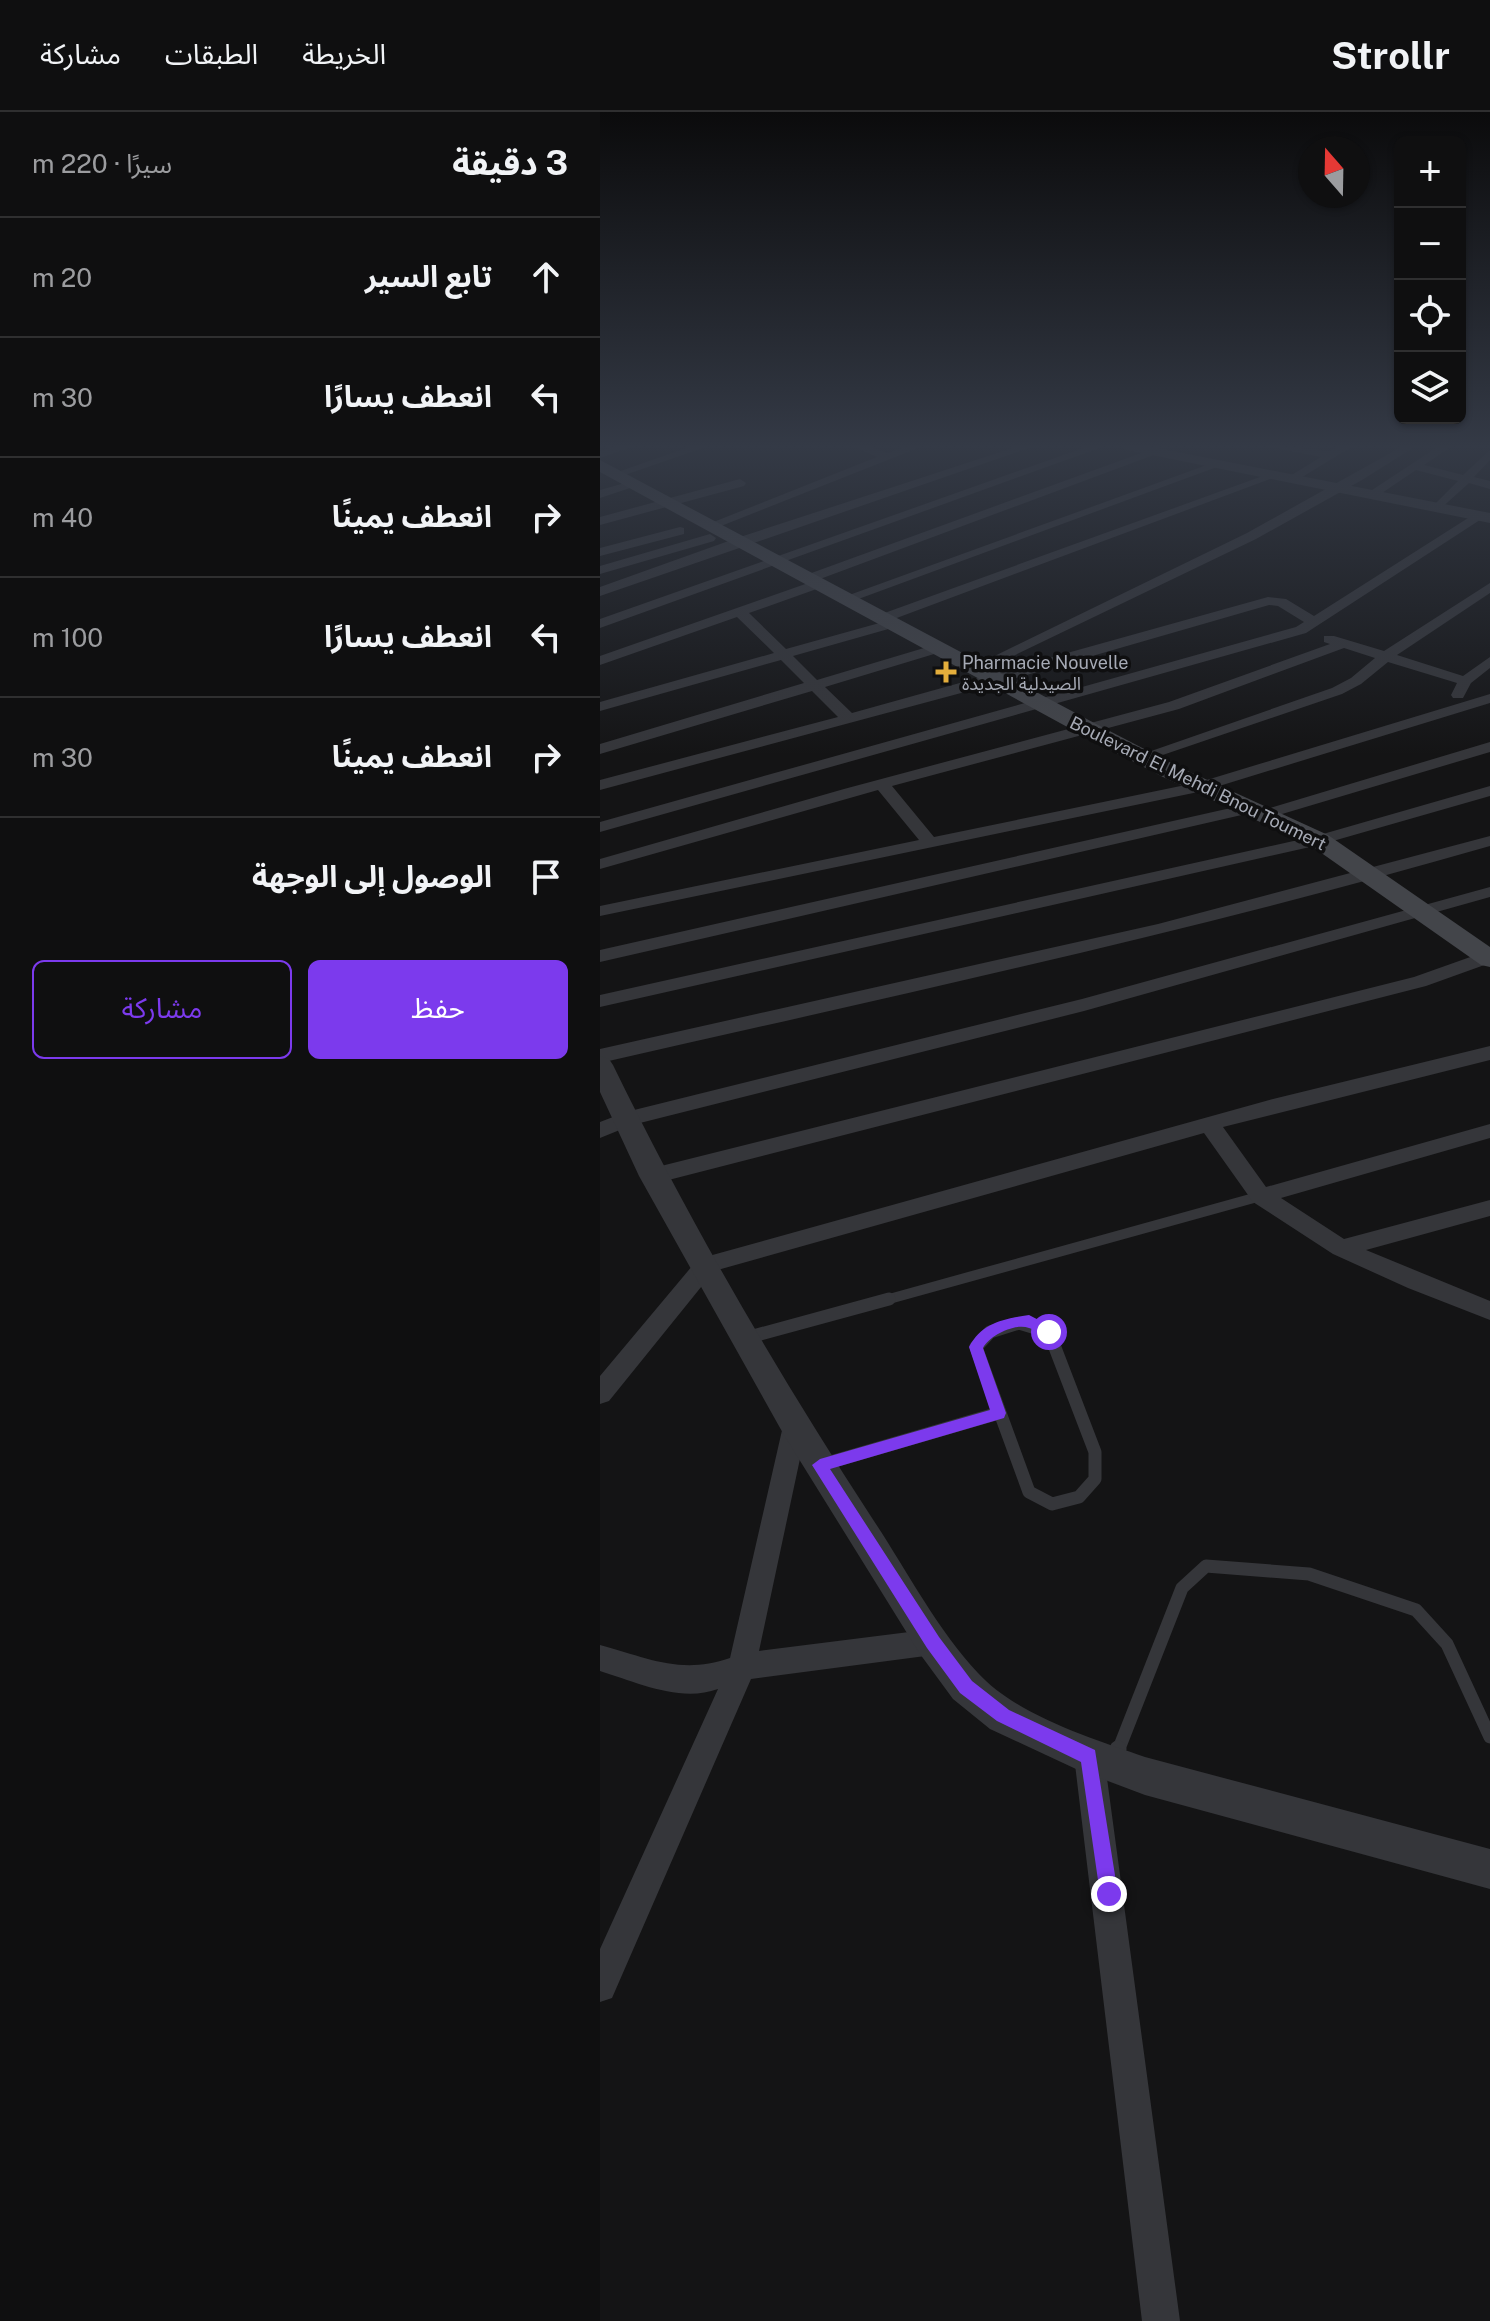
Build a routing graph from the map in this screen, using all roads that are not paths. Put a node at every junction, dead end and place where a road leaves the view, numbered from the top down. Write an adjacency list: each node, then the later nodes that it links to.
1 (665, 549): 11 (street)
2 (686, 549): 14 (street)
3 (756, 549): 10 (main road, Boulevard El Mehdi Bnou Toumert)
4 (811, 549): 10 (street)
5 (898, 549): 12 (street)
6 (983, 549): 15 (street)
7 (1078, 549): 17 (street)
8 (1224, 549): 26 (street)
9 (1433, 549): 19 (street)
10 (778, 561): 12 (main road, Boulevard El Mehdi Bnou Toumert); 18 (street)
11 (600, 570)
12 (815, 581): 15 (main road, Boulevard El Mehdi Bnou Toumert); 16 (street)
13 (1490, 587): 23 (street)
14 (600, 592)
15 (848, 598): 17 (main road, Boulevard El Mehdi Bnou Toumert)
16 (739, 611): 22 (street); 24 (street)
17 (889, 620): 21 (main road, Boulevard El Mehdi Bnou Toumert); 22 (street)
18 (600, 624)
19 (1308, 626): 20 (street); 27 (street); 31 (street)
20 (1342, 644): 23 (street); 35 (street)
21 (939, 648): 26 (main road, Boulevard El Mehdi Bnou Toumert); 29 (street)
22 (781, 654): 29 (street); 32 (street)
23 (1386, 656): 28 (street); 38 (street)
24 (600, 661)
25 (1490, 661): 28 (street)
26 (977, 668): 27 (main road, Boulevard El Mehdi Bnou Toumert)
27 (997, 679): 31 (main road, Boulevard El Mehdi Bnou Toumert); 34 (street)
28 (1465, 681): 33 (street)
29 (815, 687): 34 (street); 37 (street)
30 (1490, 698): 33 (street)
31 (1042, 703): 35 (main road, Boulevard El Mehdi Bnou Toumert); 44 (street)
32 (600, 707)
33 (1449, 709): 41 (street)
34 (847, 717): 40 (street)
35 (1090, 730): 38 (main road, Boulevard El Mehdi Bnou Toumert); 39 (street)
36 (1490, 747): 43 (street)
37 (600, 749)
38 (1142, 757): 41 (main road, Boulevard El Mehdi Bnou Toumert)
39 (882, 784): 47 (street); 48 (street)
40 (600, 785)
41 (1203, 786): 43 (main road, Boulevard El Mehdi Bnou Toumert); 47 (street)
42 (1490, 791): 45 (street)
43 (1260, 811): 45 (main road, Boulevard El Mehdi Bnou Toumert); 53 (street)
44 (600, 827)
45 (1319, 840): 49 (main road, Boulevard El Mehdi Bnou Toumert); 55 (street)
46 (1490, 841): 49 (street)
47 (930, 842): 51 (street)
48 (600, 864)
49 (1372, 876): 52 (main road, Boulevard El Mehdi Bnou Toumert); 57 (street)
50 (1490, 892): 52 (street)
51 (600, 911)
52 (1423, 912): 54 (main road, Boulevard El Mehdi Bnou Toumert); 59 (street)
53 (600, 956)
54 (1489, 957): 62 (street)
55 (600, 1001)
56 (1490, 1053): 60 (street)
57 (600, 1056)
58 (600, 1065): 59 (street)
59 (613, 1125): 62 (street)
60 (1210, 1125): 63 (street); 66 (street)
61 (1490, 1131): 63 (street)
62 (653, 1176): 66 (street)
63 (1261, 1196): 65 (street); 68 (lane)
64 (1490, 1208): 65 (street)
65 (1341, 1248): 67 (street)
66 (706, 1265): 68 (street); 69 (street)
67 (1489, 1310)
68 (745, 1339): 71 (street)
69 (600, 1394)
70 (999, 1413): 70 (lane); 72 (lane)
71 (795, 1426): 72 (street); 75 (street)
72 (820, 1465): 73 (street)
73 (933, 1642): 75 (street); 77 (street)
74 (600, 1658): 75 (street)
75 (742, 1667): 79 (street)
76 (1490, 1737): 77 (lane)
77 (1101, 1760): 78 (street); 80 (street)
78 (1490, 1869)
79 (600, 1986)
80 (1161, 2321)

